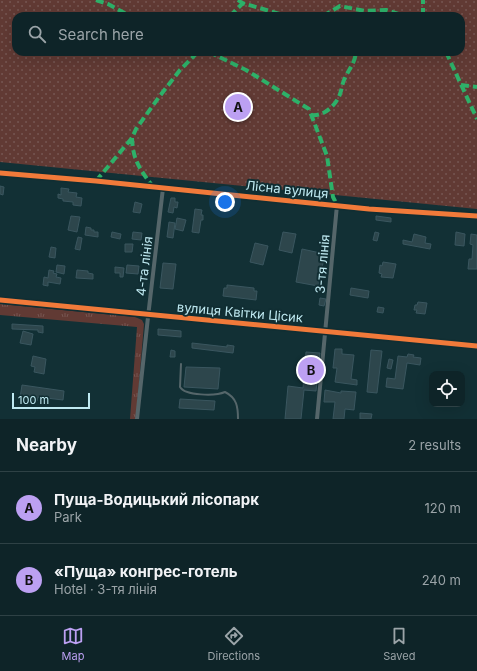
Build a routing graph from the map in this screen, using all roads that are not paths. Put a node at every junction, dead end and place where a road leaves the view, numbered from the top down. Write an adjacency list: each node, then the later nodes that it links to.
1 (0, 173): 2 (street, Лісна вулиця)
2 (163, 188): 3 (street, Лісна вулиця); 6 (street, 4-та лінія)
3 (337, 205): 4 (street, Лісна вулиця); 7 (street, 3-тя лінія)
4 (477, 216)
5 (0, 300): 6 (street, вулиця Квітки Цісик)
6 (148, 314): 7 (street, вулиця Квітки Цісик); 10 (street, 4-та лінія)
7 (326, 331): 8 (street, вулиця Квітки Цісик); 12 (street, 3-тя лінія)
8 (477, 346)
9 (181, 364): 11 (lane)
10 (137, 419)
11 (238, 419)
12 (317, 419)

